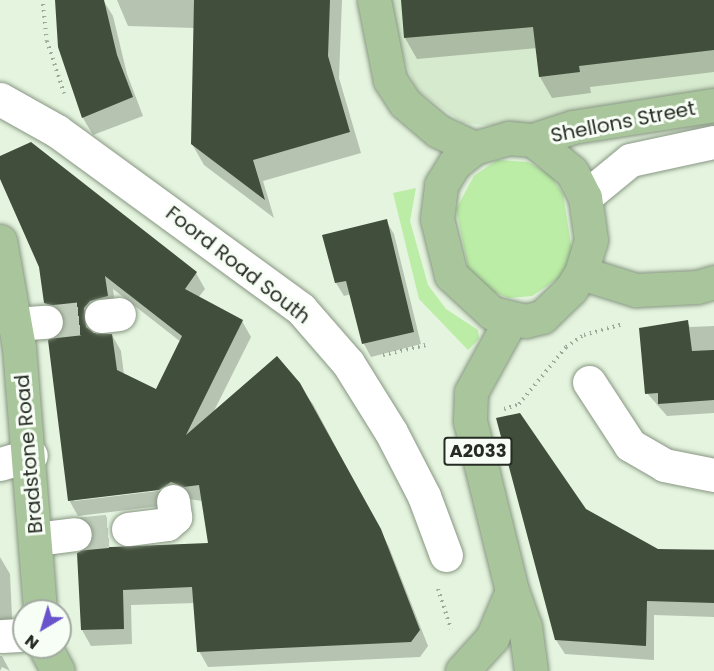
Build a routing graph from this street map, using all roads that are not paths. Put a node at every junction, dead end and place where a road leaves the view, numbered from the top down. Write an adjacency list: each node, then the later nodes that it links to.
1 (374, 0): 6 (main road)
2 (0, 99): 20 (street, Foord Road South)
3 (714, 105): 4 (main road, Shellons Street)
4 (533, 141): 6 (main road); 7 (main road)
5 (714, 142): 7 (street)
6 (474, 148): 12 (main road)
7 (585, 197): 9 (main road)
8 (0, 241): 11 (main road, Bradstone Road)
9 (580, 273): 10 (main road); 12 (main road)
10 (714, 282)
11 (17, 307): 14 (main road, Bradstone Road)
12 (511, 319): 21 (main road, A2033)
13 (589, 382): 15 (street)
14 (15, 460): 19 (main road, Bradstone Road)
15 (714, 475)
16 (173, 501): 17 (street)
17 (128, 529)
18 (75, 534): 19 (street)
19 (36, 539): 22 (main road, Bradstone Road)
20 (446, 555)
21 (512, 591): 23 (main road); 24 (main road)
22 (39, 599)
23 (462, 671)
24 (531, 671)

